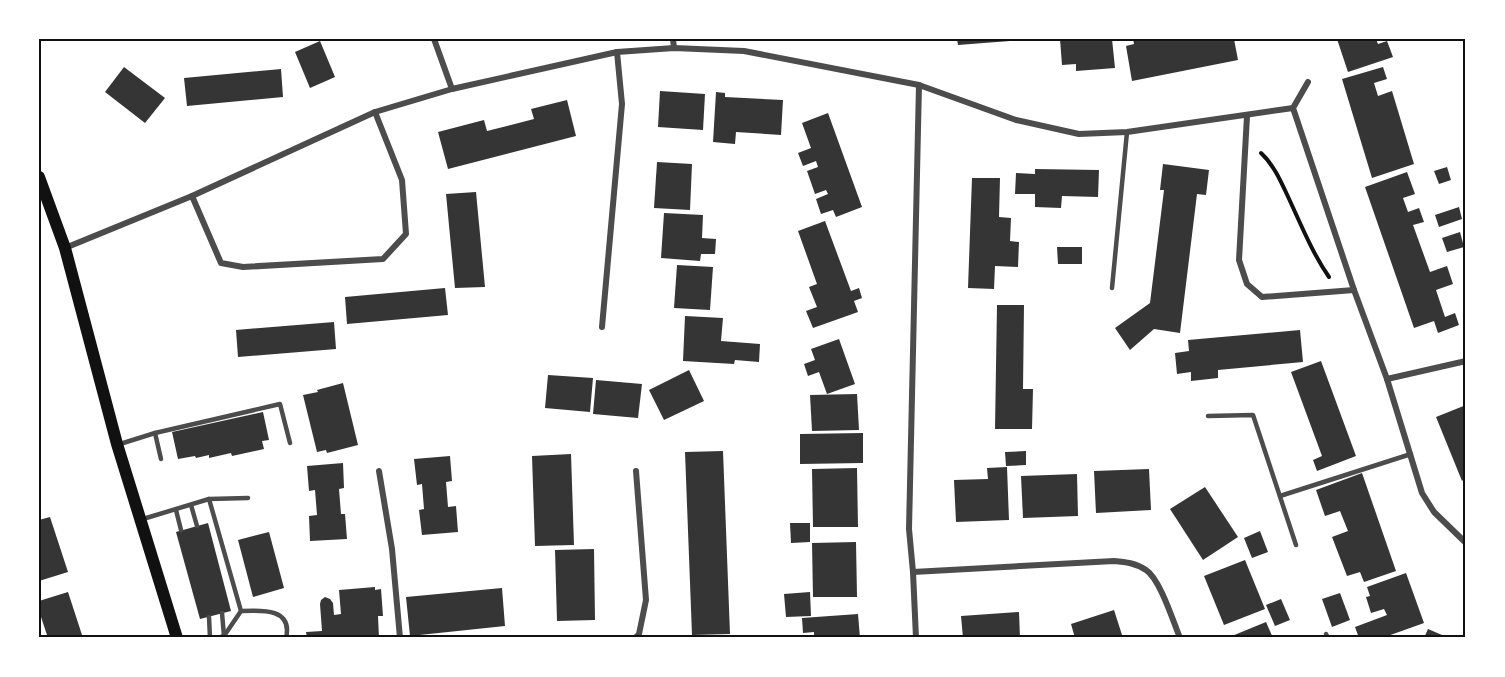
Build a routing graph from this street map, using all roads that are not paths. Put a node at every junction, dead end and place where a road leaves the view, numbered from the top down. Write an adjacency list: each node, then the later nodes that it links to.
1 (434, 39): 7 (street)
2 (673, 39): 3 (street)
3 (674, 48): 4 (street); 6 (street)
4 (617, 52): 7 (street); 17 (street)
5 (1308, 82): 8 (street)
6 (919, 85): 11 (street); 38 (street)
7 (452, 89): 9 (street)
8 (1293, 108): 10 (street); 16 (street)
9 (375, 112): 13 (street); 13 (street)
10 (1247, 116): 11 (street); 16 (street)
11 (1127, 132): 15 (lane)
12 (39, 177): 14 (main road)
13 (192, 196): 14 (street)
14 (65, 248): 23 (main road)
15 (1112, 288)
16 (1354, 290): 19 (street)
17 (602, 327)
18 (1466, 361): 19 (street)
19 (1386, 379): 24 (street)
20 (1208, 416): 28 (lane)
21 (155, 433): 22 (lane); 23 (lane); 25 (lane)
22 (290, 443)
23 (117, 444): 33 (main road)
24 (1411, 453): 28 (lane); 36 (street)
25 (161, 459)
26 (379, 471): 46 (street)
27 (636, 471): 47 (street)
28 (1280, 496): 37 (lane)
29 (248, 498): 30 (lane)
30 (209, 499): 31 (lane); 39 (lane)
31 (191, 506): 32 (lane); 34 (lane)
32 (176, 510): 33 (lane); 35 (lane)
33 (141, 520): 43 (main road)
34 (197, 526)
35 (182, 530)
36 (1466, 543)
37 (1296, 545)
38 (913, 572): 48 (street); 49 (street)
39 (241, 611): 42 (lane); 45 (lane)
40 (222, 613): 42 (lane)
41 (209, 617): 44 (lane)
42 (221, 637)
43 (177, 638)
44 (210, 638)
45 (286, 638)
46 (400, 638)
47 (635, 638)
48 (916, 638)
49 (1180, 638)

